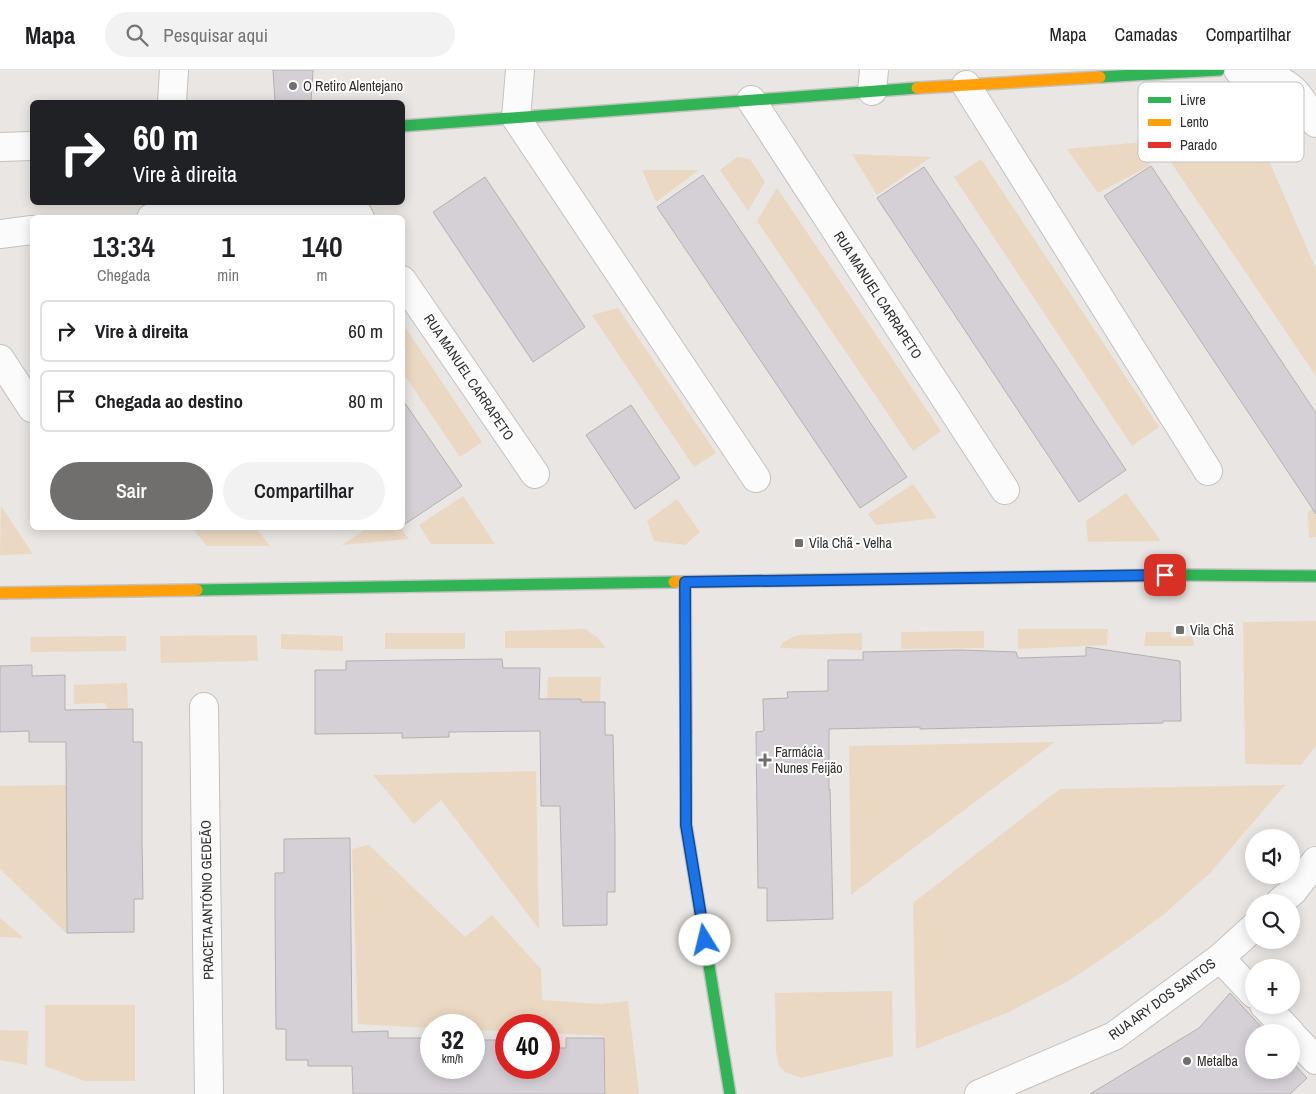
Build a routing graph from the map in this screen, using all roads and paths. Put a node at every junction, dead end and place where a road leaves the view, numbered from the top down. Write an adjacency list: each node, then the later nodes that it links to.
1 (174, 70): 8 (street)
2 (520, 70): 11 (street)
3 (1219, 70): 7 (street)
4 (1238, 70): 6 (street)
5 (873, 80): 7 (street); 9 (street)
6 (1282, 82)
7 (966, 86): 23 (street)
8 (172, 100)
9 (751, 100): 11 (street); 26 (street, RUA MANUEL CARRAPETO)
10 (1304, 105): 12 (street)
11 (516, 118): 13 (street); 25 (street)
12 (1316, 123)
13 (405, 126)
14 (30, 146): 15 (street)
15 (0, 147)
16 (167, 213): 17 (street)
17 (358, 215)
18 (30, 230): 19 (street)
19 (0, 234)
20 (405, 284): 24 (street, RUA MANUEL CARRAPETO)
21 (0, 359): 22 (street)
22 (30, 405)
23 (1208, 471)
24 (535, 474)
25 (756, 478)
26 (1005, 490)
27 (1316, 576): 28 (street)
28 (685, 582): 29 (street); 41 (street)
29 (0, 594)
30 (204, 706): 40 (street, PRACETA ANTÓNIO GEDEÃO)
31 (1316, 861): 32 (street)
32 (1289, 894)
33 (1245, 935): 34 (street, RUA ARY DOS SANTOS)
34 (1220, 958): 35 (street); 42 (street, RUA ARY DOS SANTOS)
35 (1245, 984)
36 (1273, 1014): 37 (street)
37 (1282, 1024)
38 (1300, 1043): 39 (street)
39 (1316, 1060)
40 (209, 1094)
41 (730, 1094)
42 (979, 1094)

